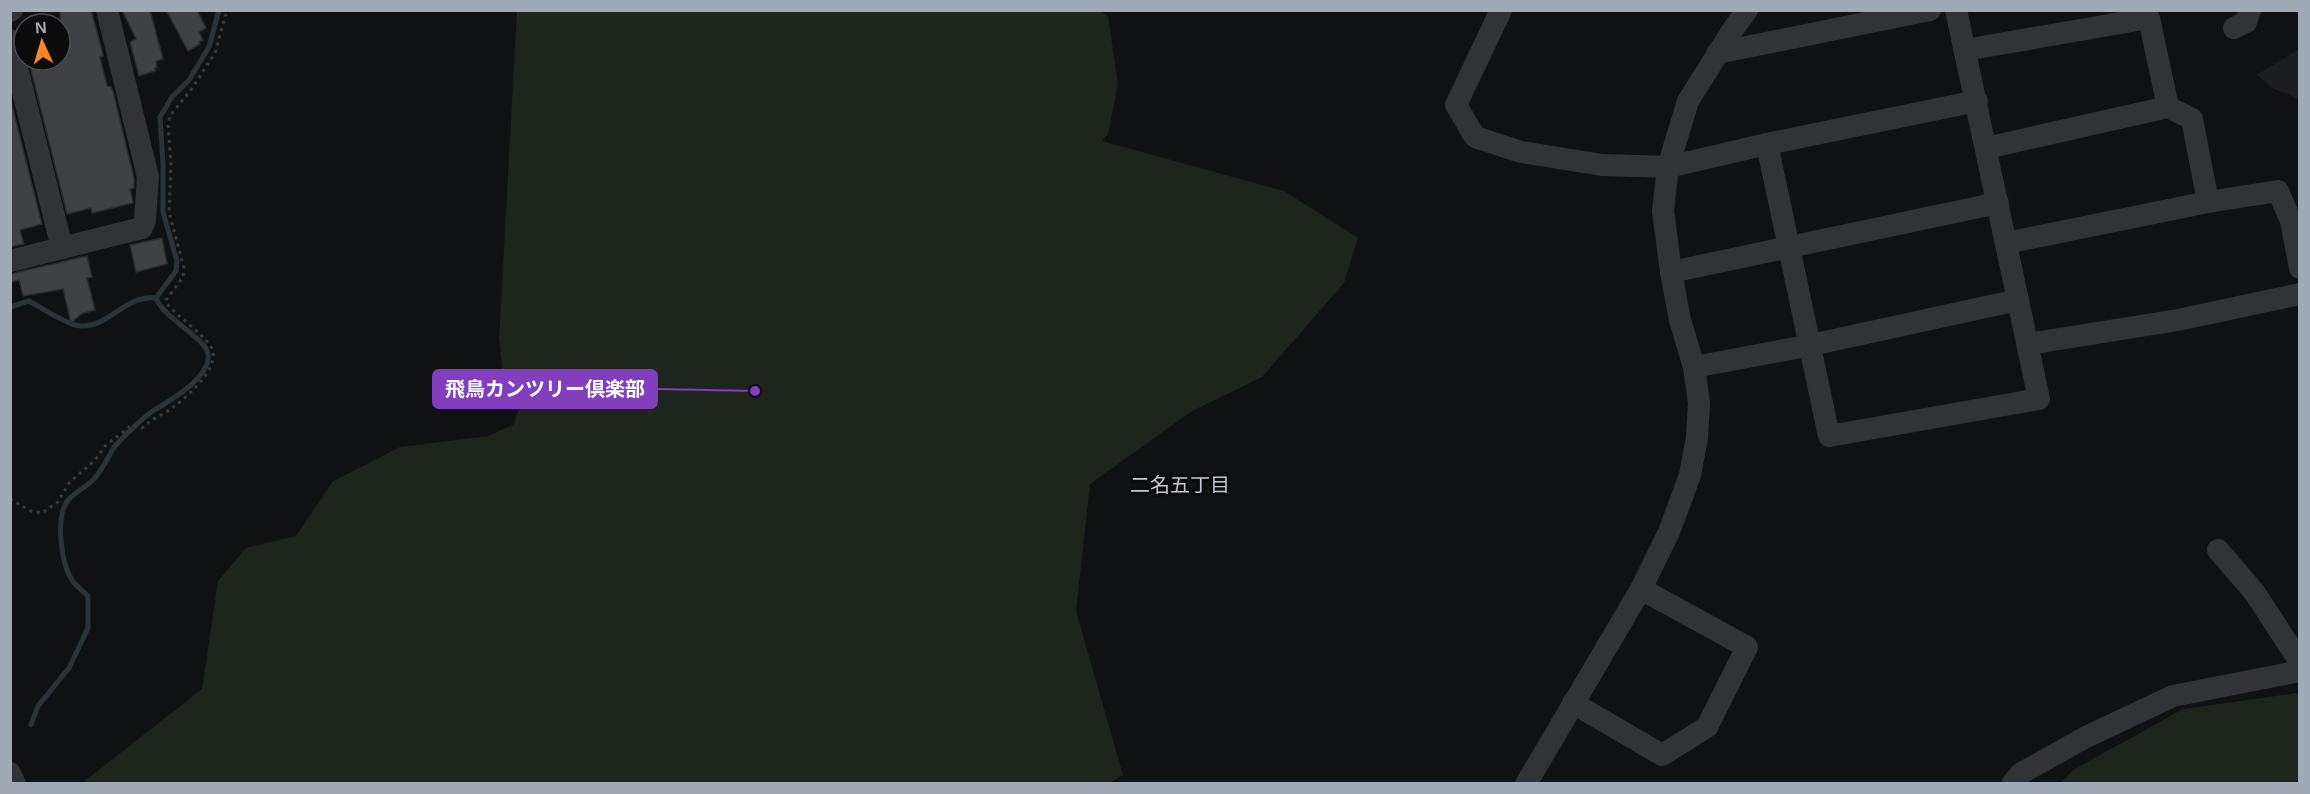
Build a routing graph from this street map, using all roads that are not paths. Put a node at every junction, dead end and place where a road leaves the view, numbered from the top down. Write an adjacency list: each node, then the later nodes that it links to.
1 (107, 10): 21 (street)
2 (1500, 10): 16 (street)
3 (1747, 10): 11 (street)
4 (1930, 10): 11 (street)
5 (1956, 10): 10 (street)
6 (2250, 10): 8 (street)
7 (2092, 19): 10 (street); 13 (street)
8 (2235, 28)
9 (10, 40): 21 (street)
10 (1965, 50): 12 (street)
11 (1718, 53): 16 (street)
12 (1977, 101): 14 (street); 15 (street)
13 (2168, 107): 15 (street); 17 (street)
14 (1767, 144): 16 (street); 20 (street)
15 (1986, 148): 18 (street)
16 (1668, 167): 24 (street)
17 (2208, 202): 19 (street); 23 (street)
18 (1998, 203): 19 (street); 20 (street)
19 (2006, 243): 26 (street)
20 (1788, 247): 24 (street); 28 (street)
21 (62, 248): 22 (street)
22 (10, 261)
23 (2300, 268)
24 (1671, 272): 29 (street)
25 (2300, 294): 27 (street)
26 (2018, 300): 27 (street); 28 (street)
27 (2028, 344): 28 (street)
28 (1811, 345): 29 (street)
29 (1694, 367): 31 (street)
30 (2218, 550): 32 (street)
31 (1641, 589): 34 (street); 34 (street)
32 (2300, 662)
33 (2300, 670): 38 (street)
34 (1573, 703): 37 (street)
35 (10, 773): 36 (street)
36 (15, 783)
37 (1526, 783)
38 (2012, 783)

